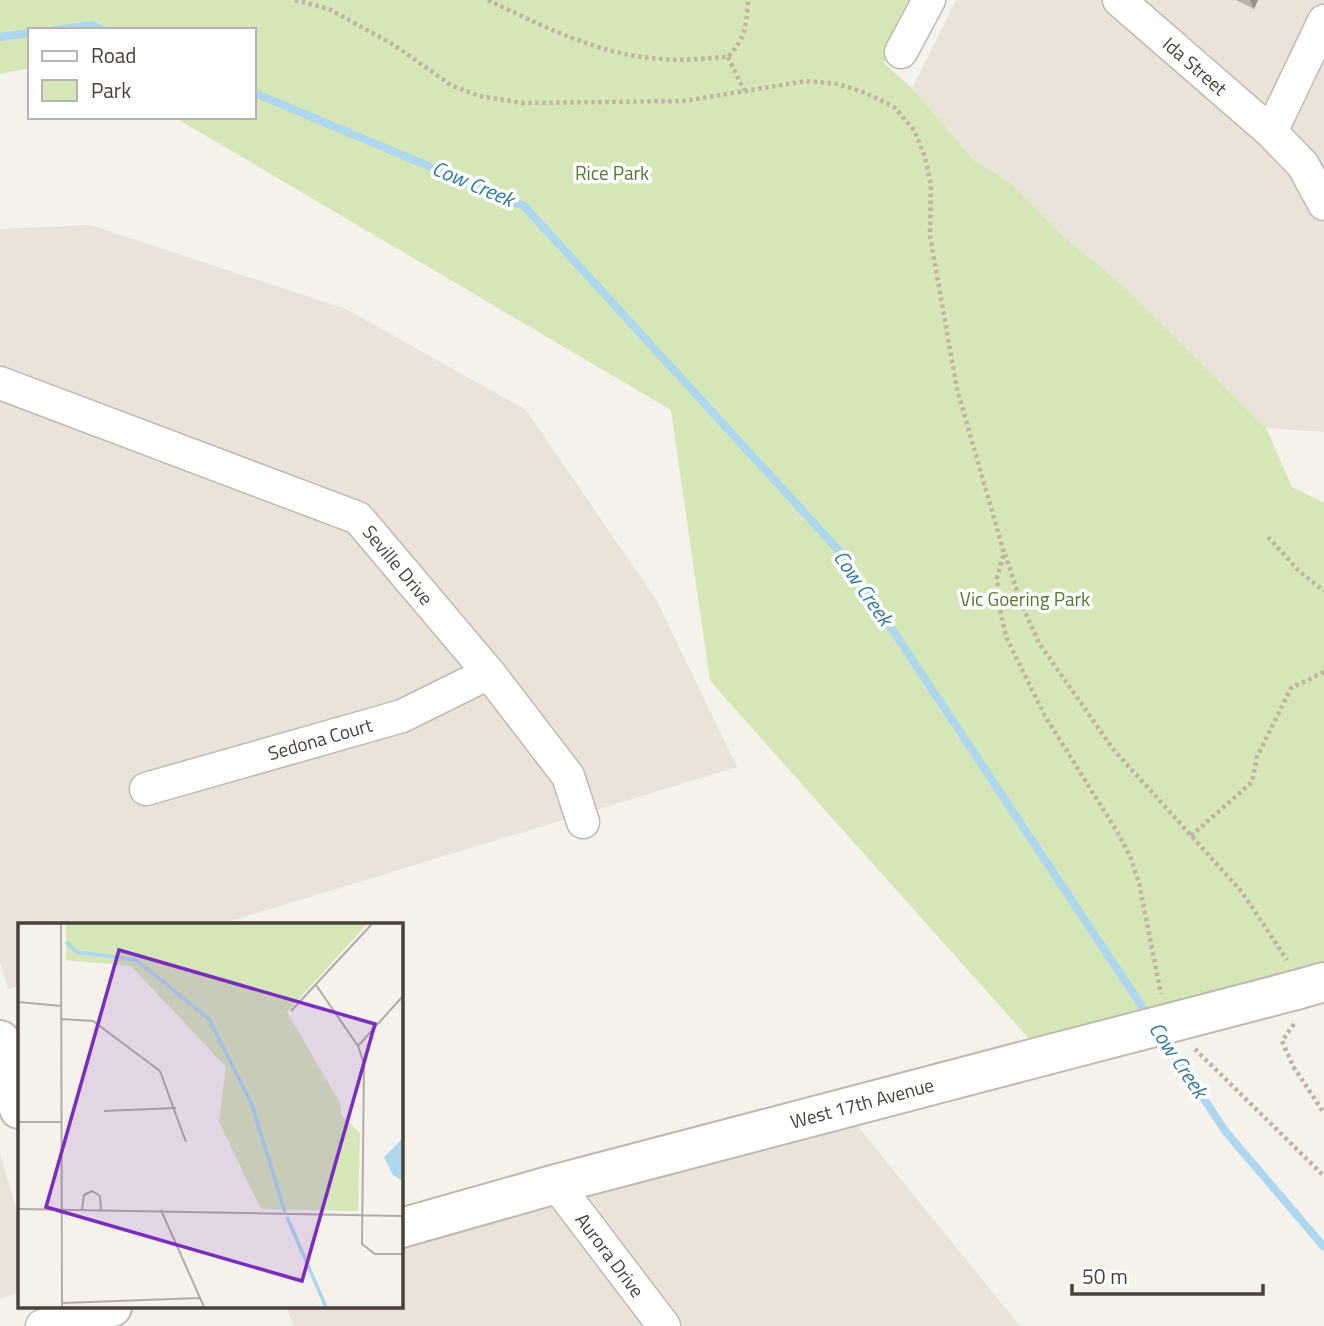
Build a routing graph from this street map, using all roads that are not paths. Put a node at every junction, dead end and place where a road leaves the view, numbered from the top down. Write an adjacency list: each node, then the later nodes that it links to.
1 (929, 0): 4 (street)
2 (1119, 0): 5 (street, Ida Street)
3 (1324, 21): 5 (street)
4 (901, 52)
5 (1271, 132): 6 (street, Ida Street)
6 (1324, 204)
7 (0, 383): 8 (street, Seville Drive)
8 (489, 673): 9 (street, Sedona Court); 10 (street, Seville Drive)
9 (146, 789)
10 (583, 822)
11 (1310, 986): 14 (street, West 17th Avenue, bridge)
12 (0, 1040): 13 (street)
13 (18, 1105)
14 (556, 1184): 15 (street, West 17th Avenue); 16 (street, Aurora Drive)
15 (402, 1227)
16 (664, 1326)

